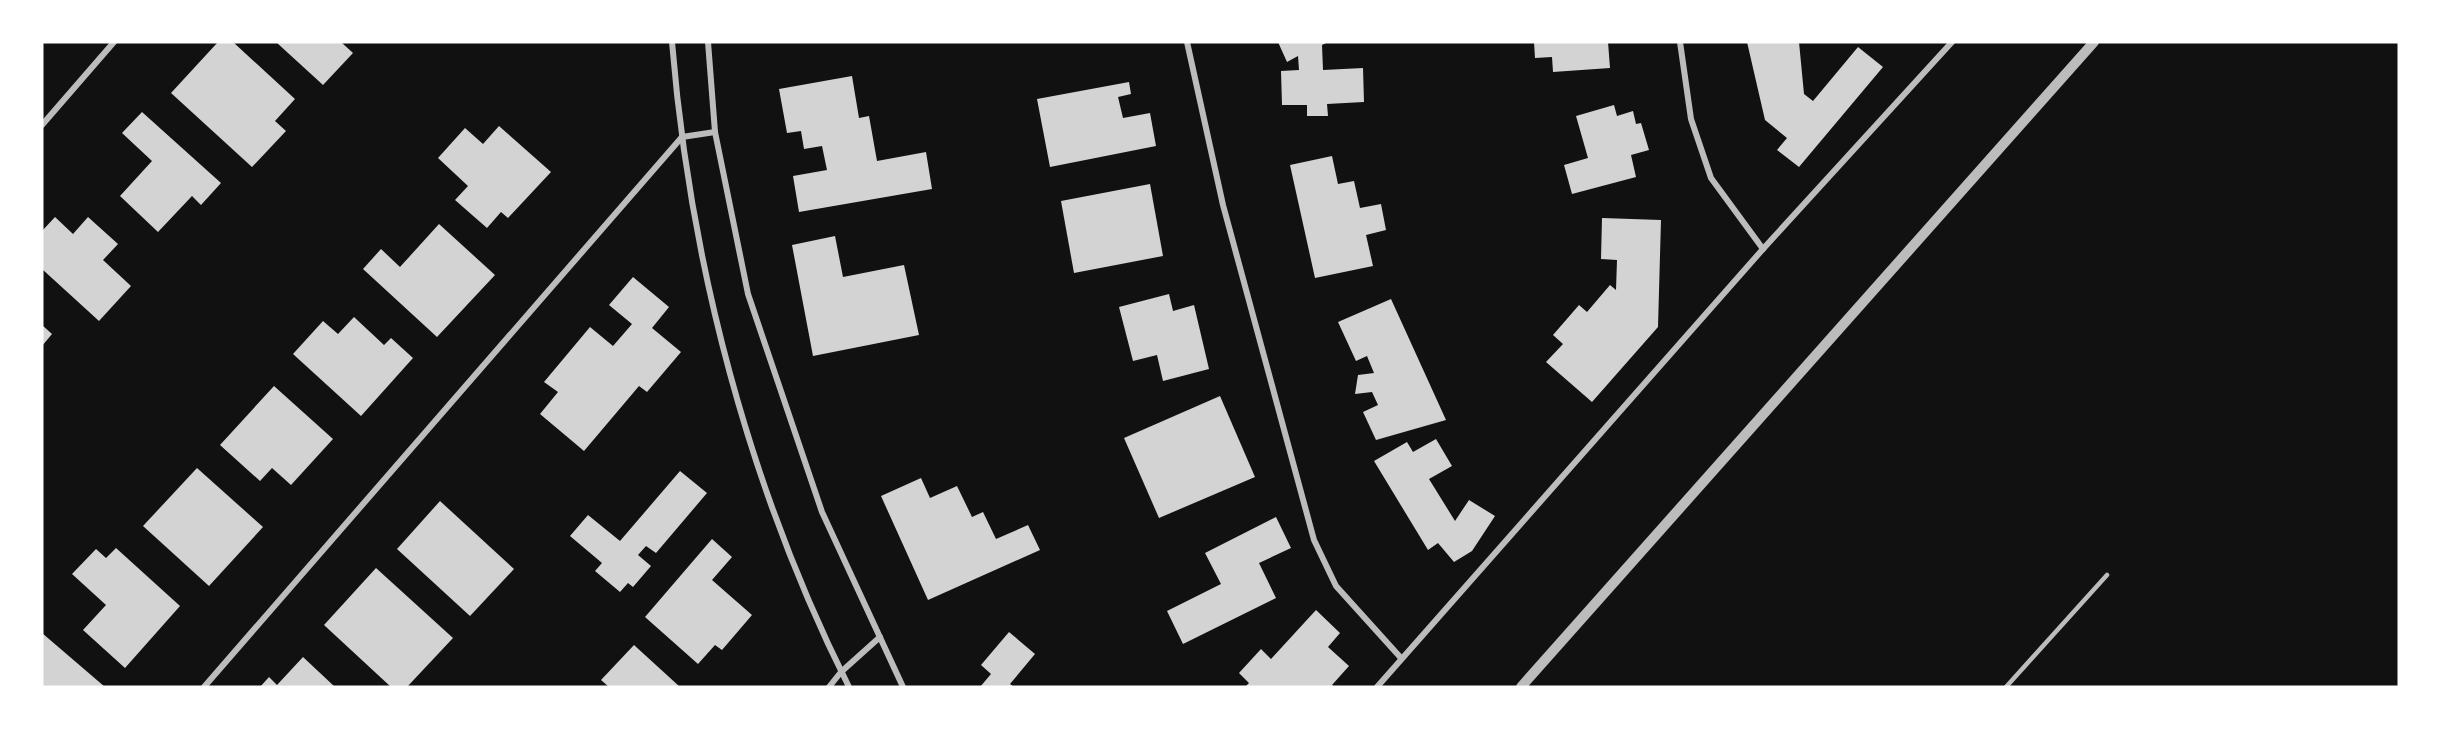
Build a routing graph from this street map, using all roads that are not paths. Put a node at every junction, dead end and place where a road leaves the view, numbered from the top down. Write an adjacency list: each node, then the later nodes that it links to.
1 (114, 42): 8 (street)
2 (672, 42): 10 (street)
3 (708, 42): 9 (street)
4 (1187, 42): 14 (street)
5 (1680, 42): 11 (street)
6 (1952, 42): 11 (street)
7 (2094, 42): 21 (street)
8 (42, 125)
9 (715, 132): 10 (street); 13 (street)
10 (682, 137): 15 (street); 16 (street)
11 (1763, 249): 14 (street)
12 (2107, 575): 22 (lane)
13 (880, 637): 15 (street); 19 (street)
14 (1401, 658): 20 (street)
15 (841, 672): 17 (street); 18 (street)
16 (204, 687)
17 (829, 687)
18 (849, 687)
19 (903, 687)
20 (1377, 687)
21 (1521, 687)
22 (2006, 687)

